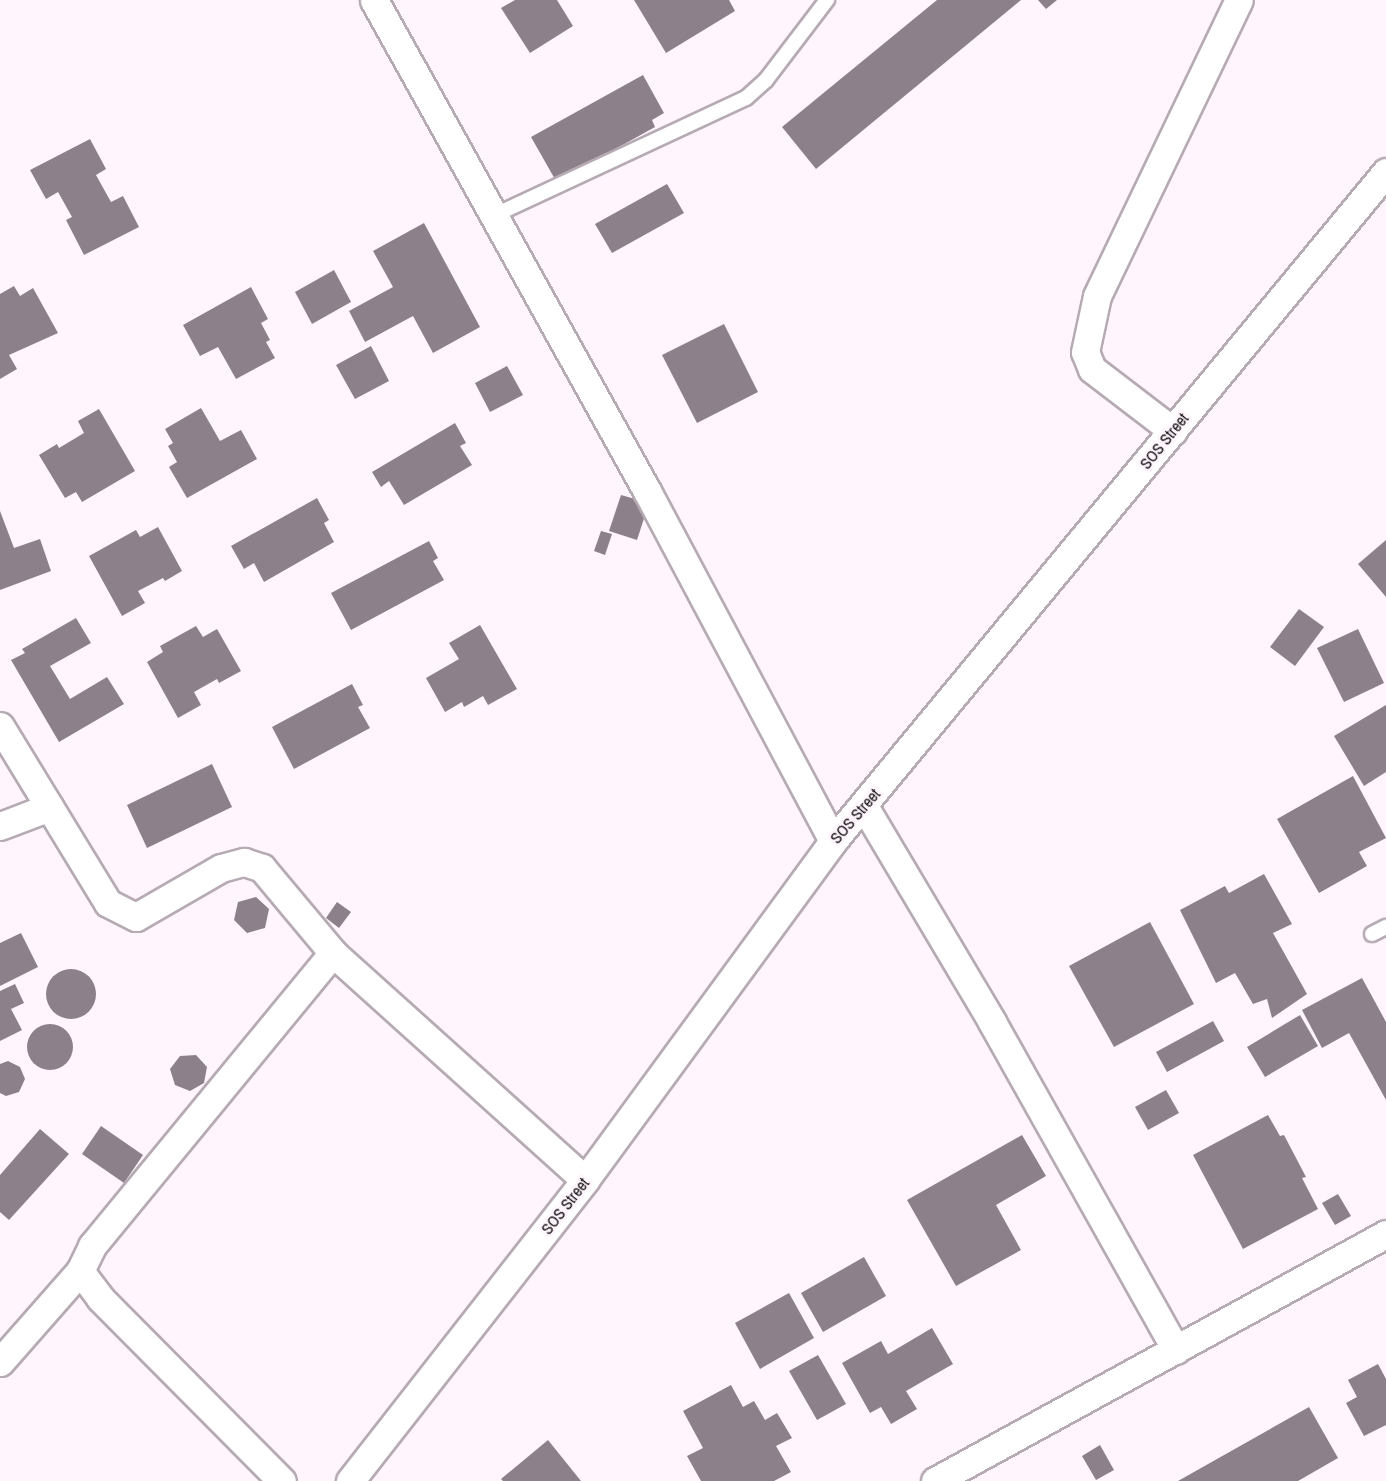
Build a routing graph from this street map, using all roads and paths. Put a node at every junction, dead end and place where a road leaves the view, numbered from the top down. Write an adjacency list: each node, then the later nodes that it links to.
1 (374, 0): 5 (street)
2 (828, 0): 5 (lane)
3 (1239, 0): 6 (street)
4 (1386, 172): 6 (street, SOS Street)
5 (495, 215): 11 (street)
6 (1173, 431): 8 (street, SOS Street)
7 (0, 726): 9 (street)
8 (864, 806): 11 (street, SOS Street); 18 (street)
9 (50, 807): 10 (street); 14 (street)
10 (0, 826)
11 (832, 841): 15 (street, SOS Street)
12 (1386, 927): 13 (lane)
13 (1372, 934)
14 (333, 953): 15 (street); 17 (street)
15 (585, 1180): 21 (street, SOS Street)
16 (1386, 1234): 18 (street)
17 (80, 1271): 19 (street); 20 (street)
18 (1176, 1350): 22 (street)
19 (0, 1362)
20 (282, 1481)
21 (350, 1481)
22 (935, 1481)

